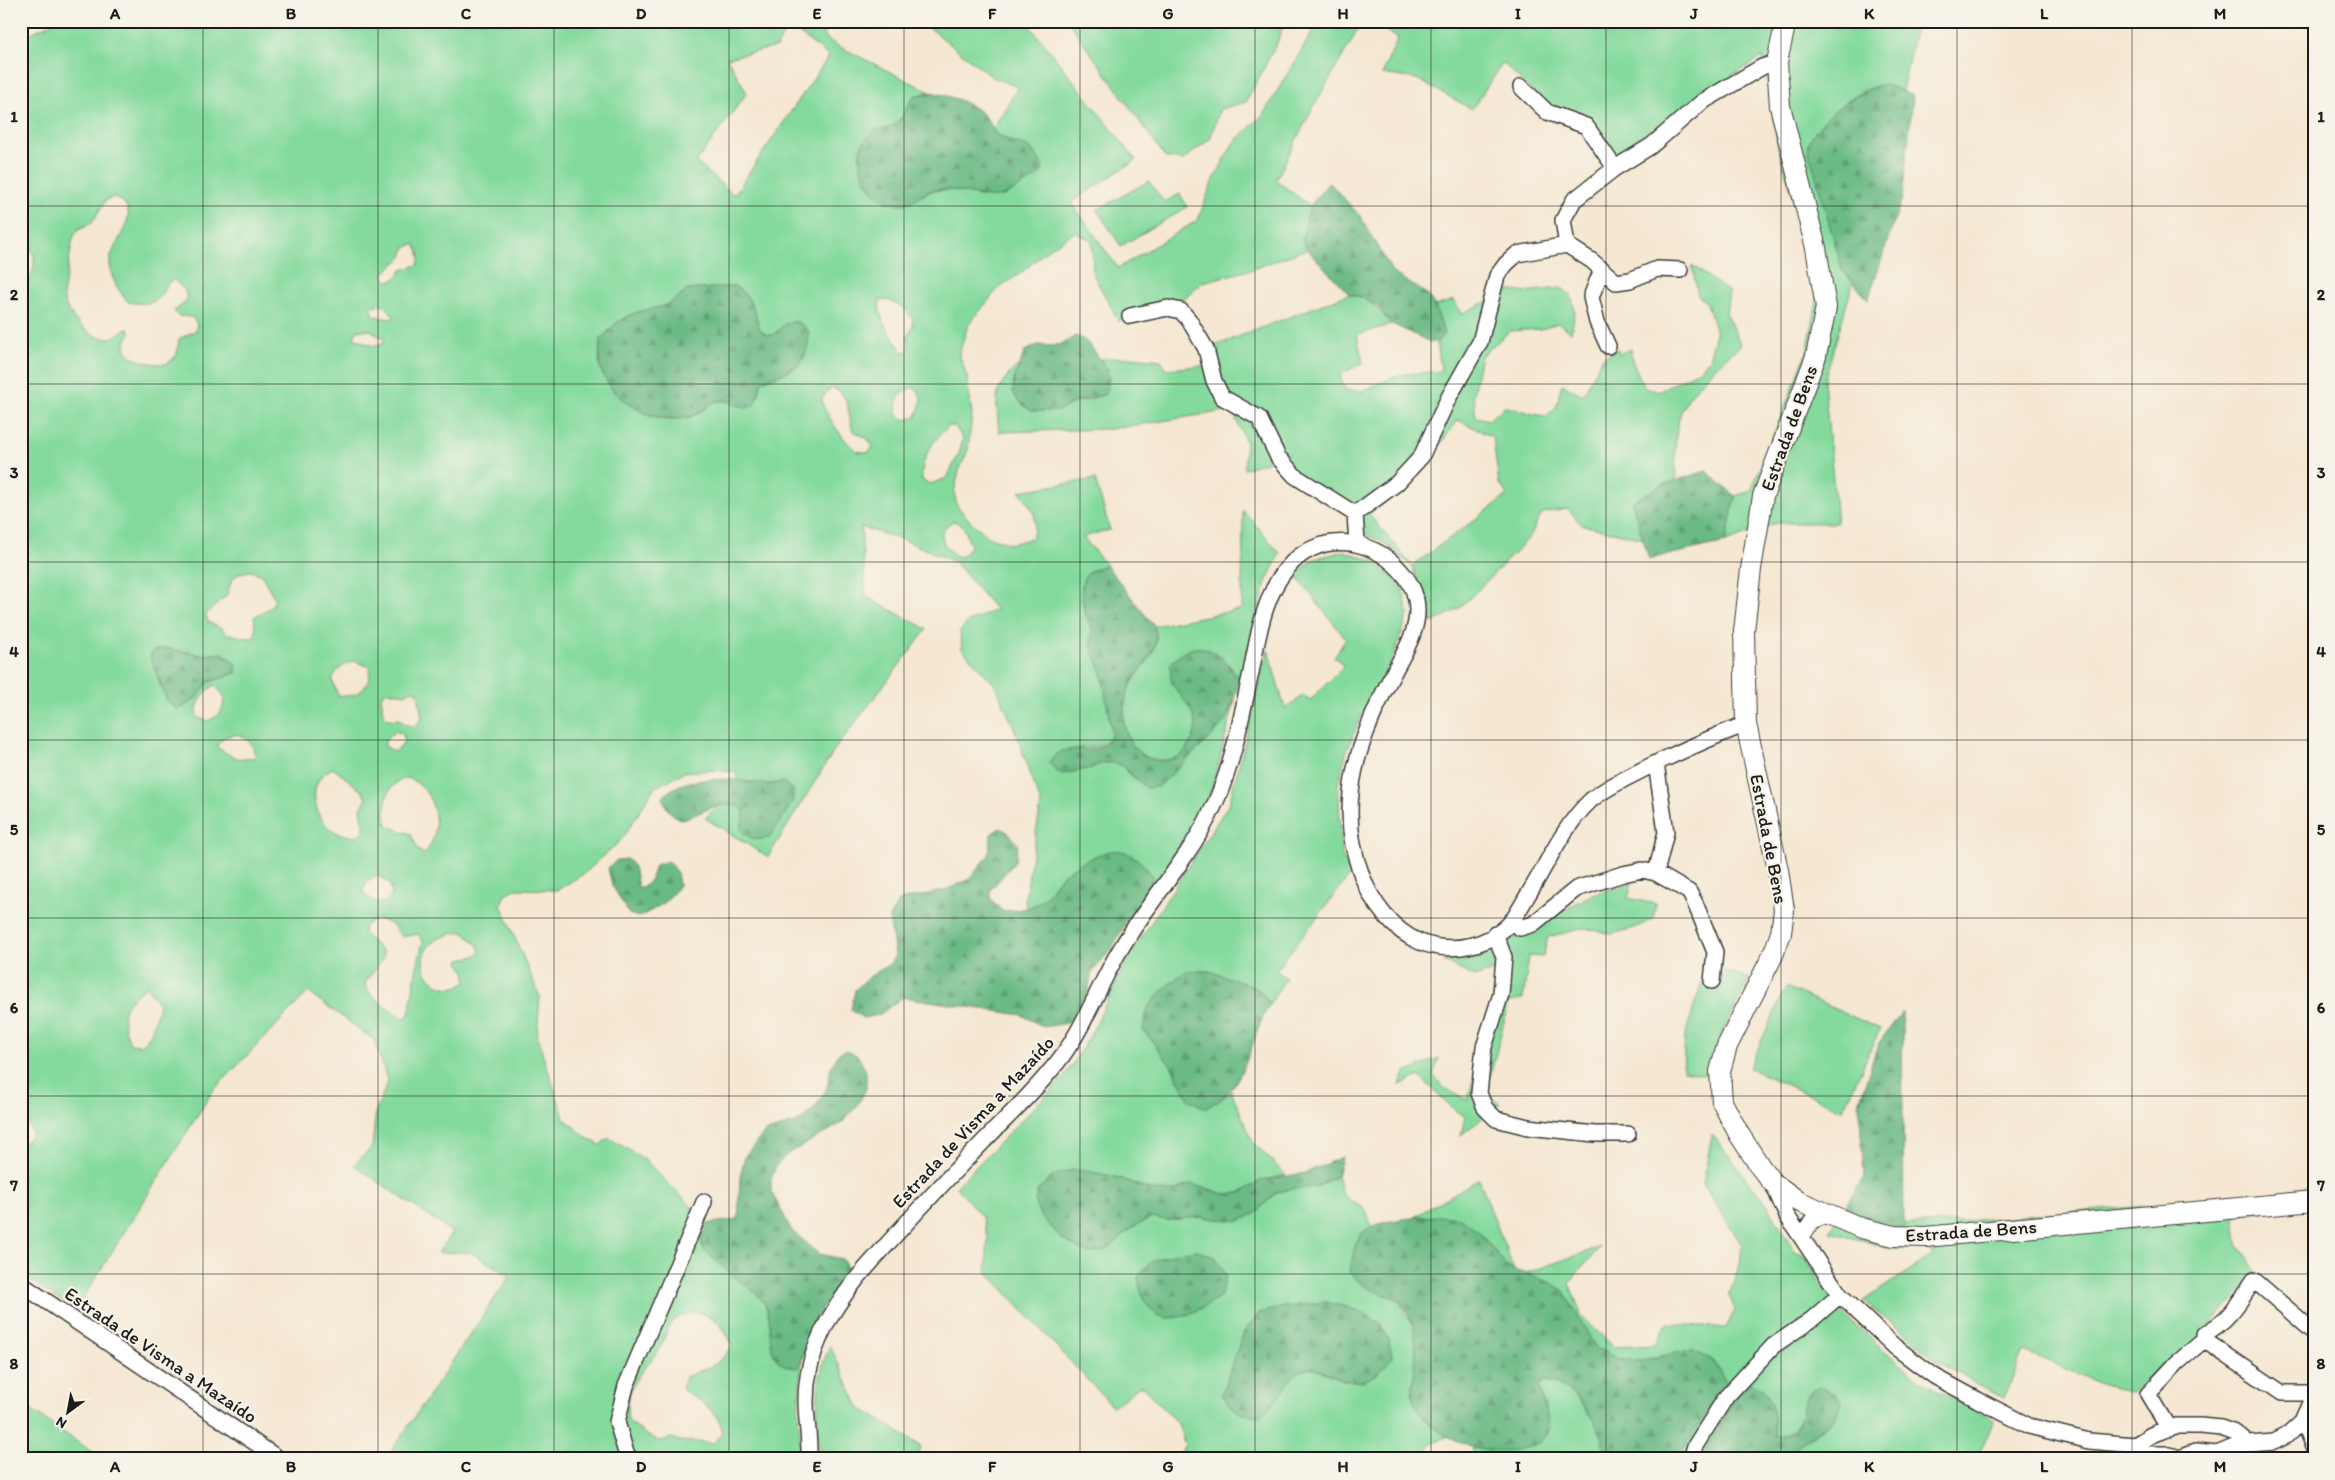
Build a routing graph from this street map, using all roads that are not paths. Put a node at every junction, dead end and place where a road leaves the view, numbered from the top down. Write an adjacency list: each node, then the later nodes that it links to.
1 (1786, 21): 2 (street, Estrada de Bens)
2 (1777, 62): 4 (street); 12 (street, Estrada de Bens)
3 (1521, 87): 4 (street)
4 (1614, 168): 5 (street)
5 (1567, 245): 6 (street); 10 (street)
6 (1602, 269): 7 (street); 9 (street)
7 (1680, 270)
8 (1130, 316): 10 (street)
9 (1608, 346)
10 (1355, 514): 11 (street)
11 (1356, 543): 16 (street, Estrada de Visma a Mazaído); 37 (street, Estrada de Visma a Mazaído)
12 (1746, 724): 13 (street, Estrada de Visma a Mazaído); 21 (street, Estrada de Bens)
13 (1656, 763): 14 (street); 15 (street, Estrada de Visma a Mazaído)
14 (1656, 874): 15 (street); 17 (street)
15 (1511, 921): 16 (street, Estrada de Visma a Mazaído)
16 (1494, 934): 18 (street)
17 (1712, 981)
18 (1628, 1134)
19 (2314, 1201): 22 (street, Estrada de Bens)
20 (704, 1202): 36 (street)
21 (1793, 1209): 22 (street, Estrada de Bens); 23 (street)
22 (1826, 1215): 23 (street)
23 (1802, 1237): 25 (street)
24 (21, 1284): 35 (street, Estrada de Visma a Mazaído)
25 (1840, 1295): 32 (street); 38 (street)
26 (2314, 1332): 27 (street)
27 (2204, 1340): 28 (street); 30 (street)
28 (2314, 1394): 29 (street)
29 (2302, 1421): 31 (street); 33 (street)
30 (2170, 1428): 31 (street); 32 (street)
31 (2248, 1443): 34 (street)
32 (2135, 1445): 39 (street)
33 (2314, 1448)
34 (2219, 1456): 39 (street)
35 (279, 1459)
36 (631, 1459)
37 (809, 1459)
38 (1691, 1459)
39 (2177, 1459)

